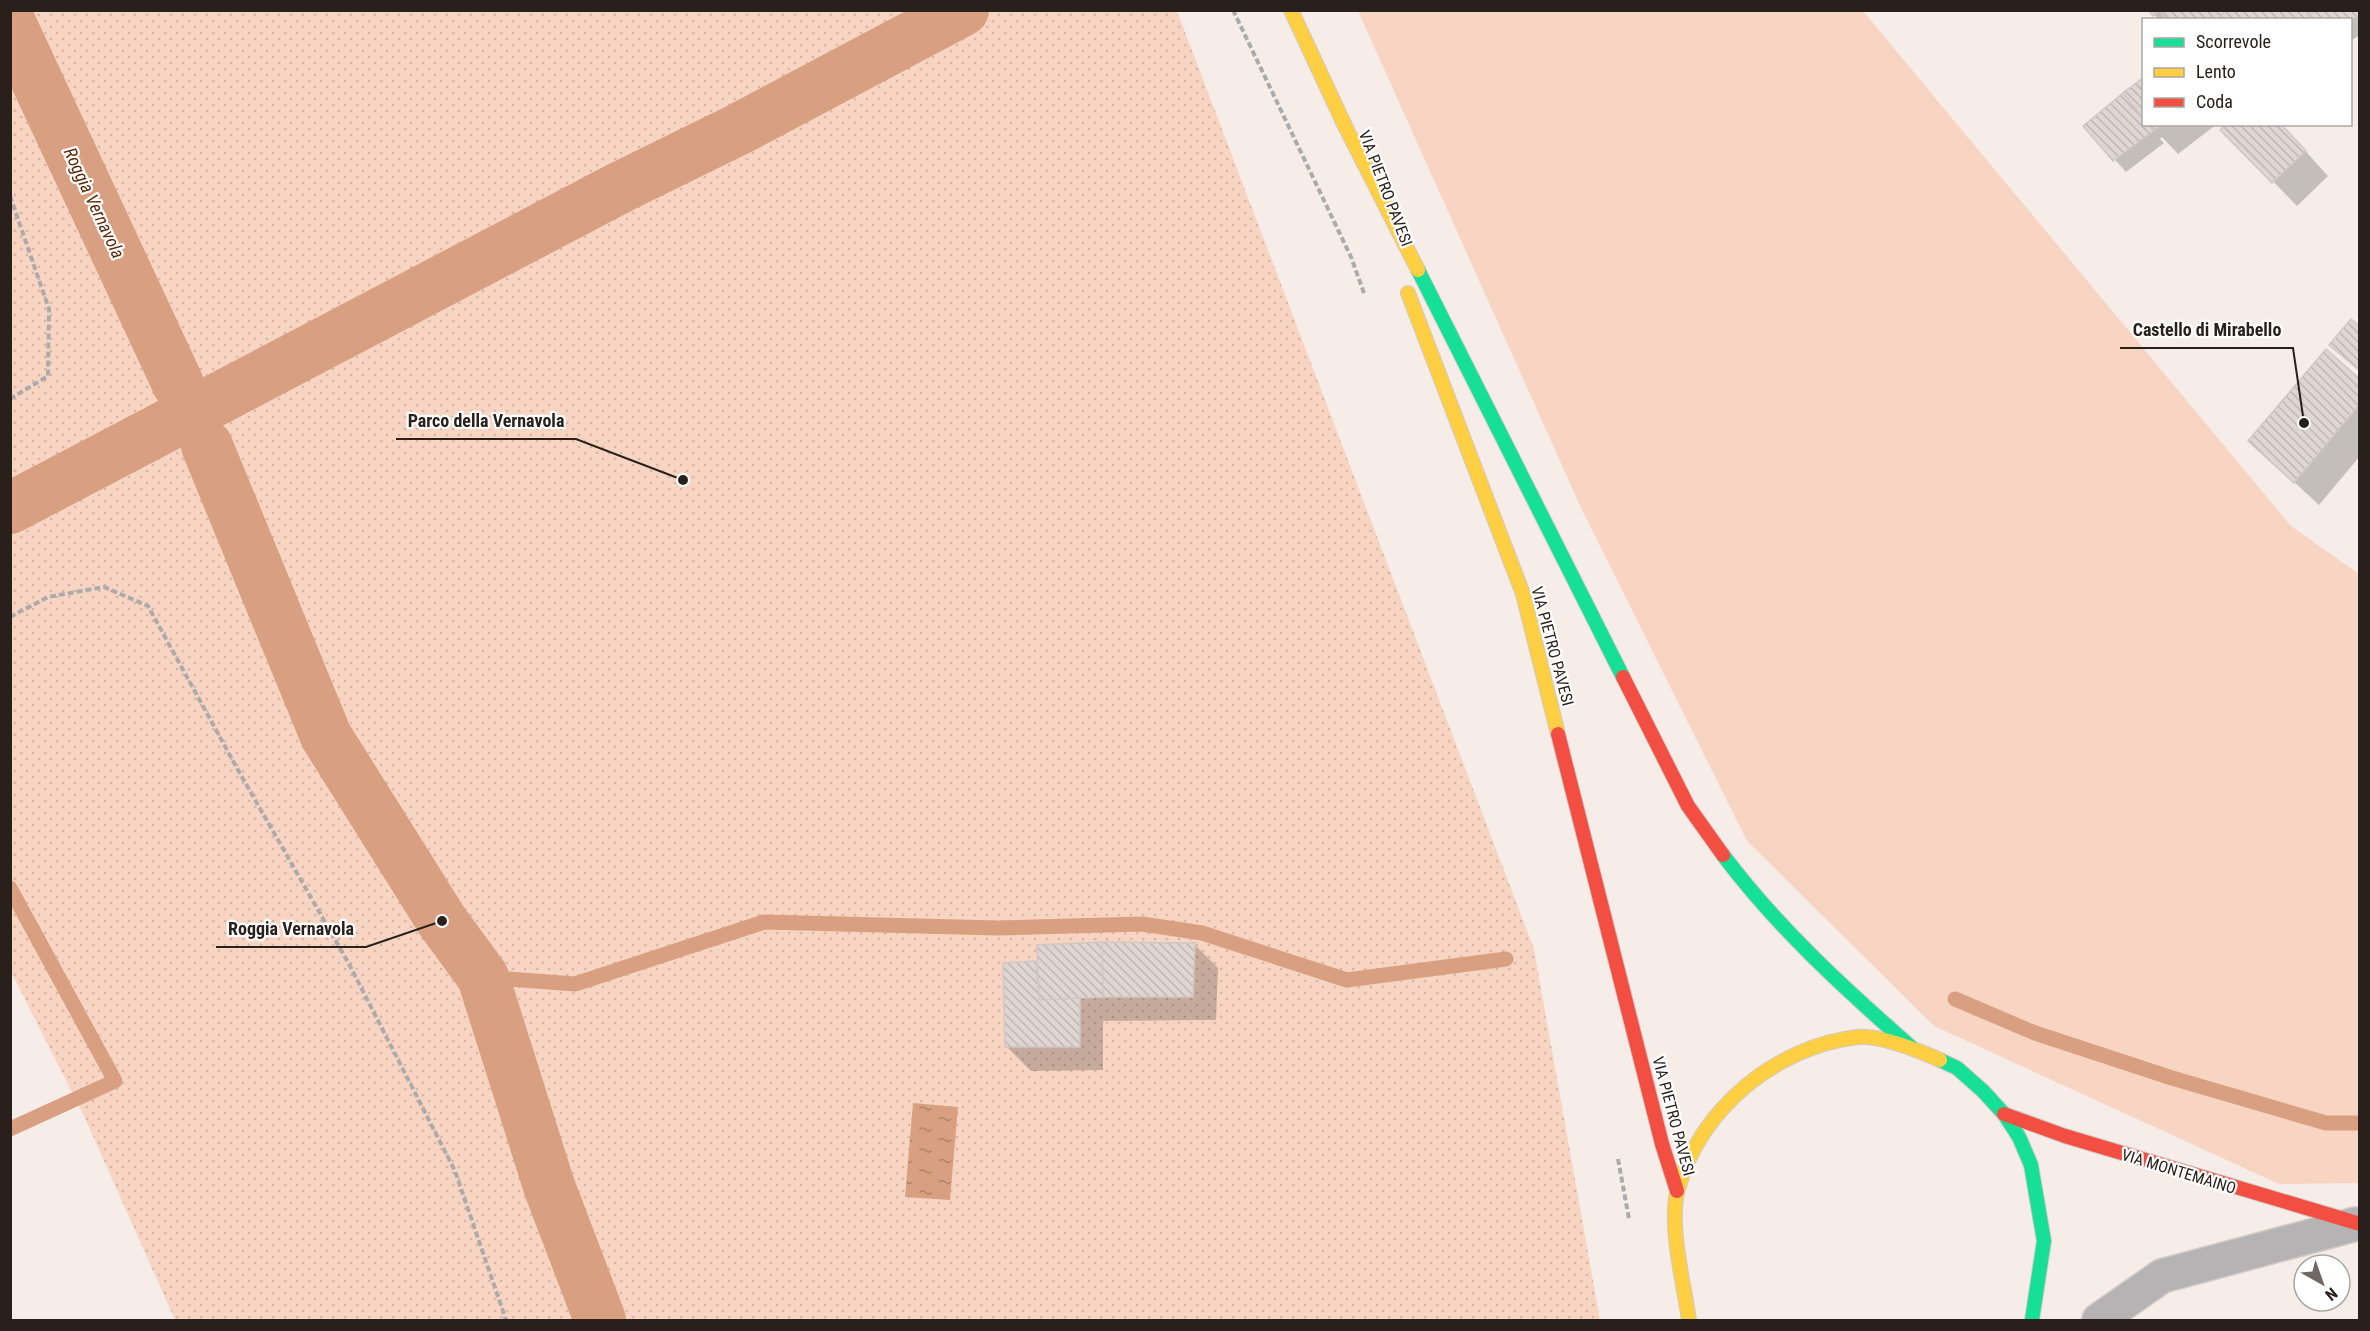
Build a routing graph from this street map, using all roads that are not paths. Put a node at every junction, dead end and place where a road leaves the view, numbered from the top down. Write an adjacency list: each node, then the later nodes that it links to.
1 (1291, 10): 2 (street, VIA PIETRO PAVESI)
2 (1345, 126): 3 (street, VIA PIETRO PAVESI); 5 (street, VIA PIETRO PAVESI)
3 (1392, 248)
4 (1404, 282): 7 (street, VIA PIETRO PAVESI)
5 (1911, 1047): 6 (street, VIA MONTEMAINO); 7 (street, VIA MONTEMAINO)
6 (2004, 1114): 8 (street, VIA MONTEMAINO); 10 (street, VIA MONTEMAINO)
7 (1677, 1191): 9 (street, VIA MONTEMAINO)
8 (2358, 1224): 11 (street, VIA MONTEMAINO)
9 (1689, 1320)
10 (2032, 1320)
11 (2099, 1320)

